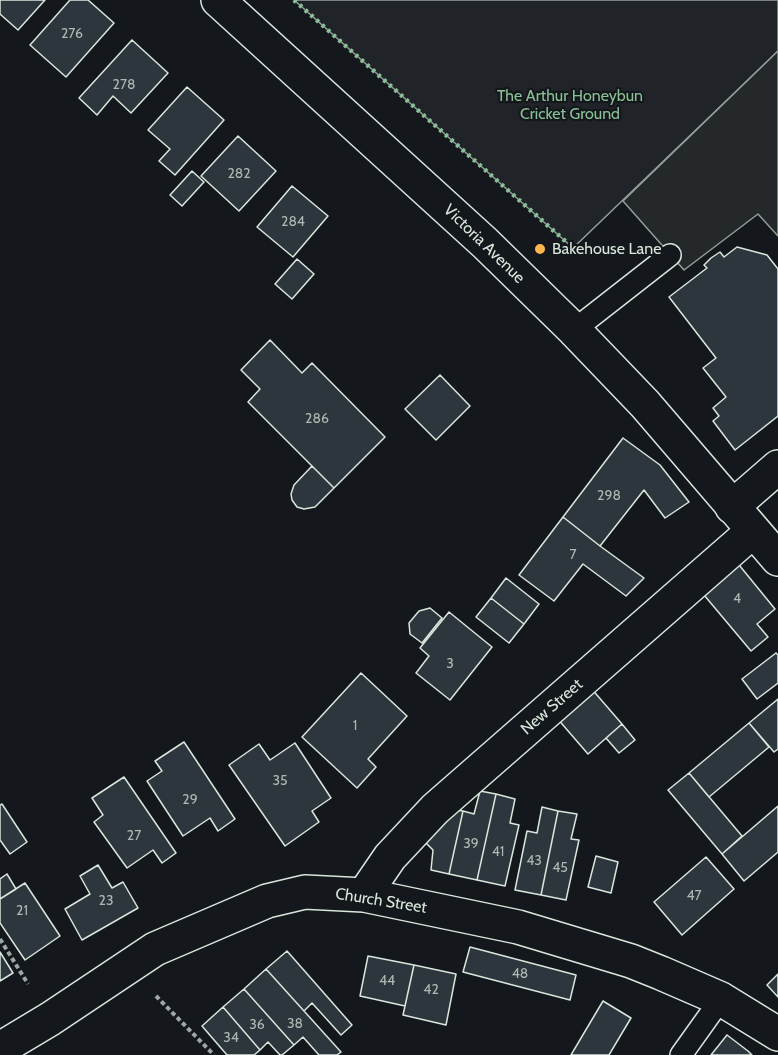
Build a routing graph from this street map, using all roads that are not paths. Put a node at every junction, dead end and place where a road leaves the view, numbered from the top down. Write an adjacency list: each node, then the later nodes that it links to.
1 (218, 0): 3 (street, Victoria Avenue)
2 (670, 255): 3 (lane)
3 (574, 330): 5 (street, Victoria Avenue)
4 (778, 468): 5 (street)
5 (742, 519): 6 (street, Victoria Avenue); 7 (street, New Street)
6 (778, 560)
7 (364, 895): 8 (street, Church Street); 10 (street, Church Street)
8 (721, 999): 9 (street, Church Street); 11 (lane)
9 (778, 1034)
10 (0, 1048)
11 (681, 1055)

